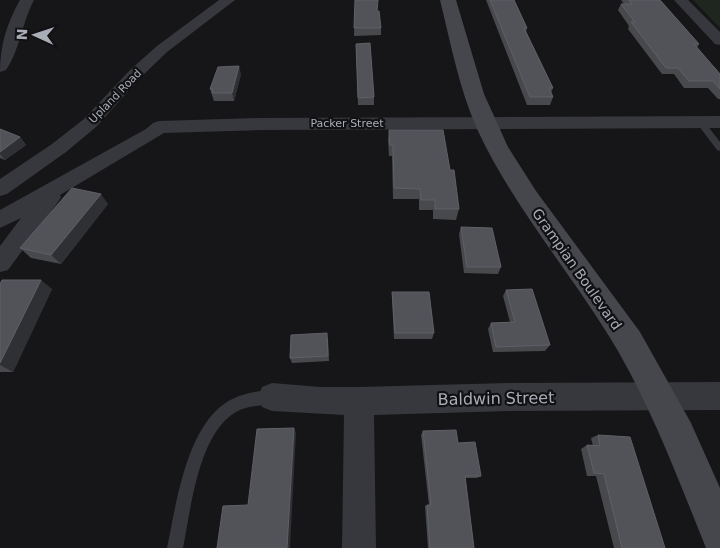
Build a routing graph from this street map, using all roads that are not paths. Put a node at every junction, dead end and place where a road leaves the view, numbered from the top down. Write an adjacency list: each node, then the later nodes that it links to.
1 (27, 0): 6 (street)
2 (228, 0): 12 (street, Upland Road)
3 (448, 0): 9 (street, Grampian Boulevard)
4 (681, 0): 5 (street)
5 (720, 40)
6 (0, 67)
7 (700, 122): 8 (street, Packer Street); 9 (street, Packer Street); 10 (lane)
8 (720, 122)
9 (485, 124): 11 (street, Packer Street); 16 (street, Grampian Boulevard)
10 (720, 148)
11 (64, 182): 13 (street, Packer Street); 14 (street)
12 (0, 189)
13 (0, 220)
14 (0, 263)
15 (720, 396): 16 (street, Baldwin Street)
16 (659, 397): 18 (street, Baldwin Street); 19 (street, Grampian Boulevard)
17 (272, 398): 18 (street, Baldwin Street); 20 (lane)
18 (359, 402): 21 (street)
19 (720, 534)
20 (175, 548)
21 (359, 548)

